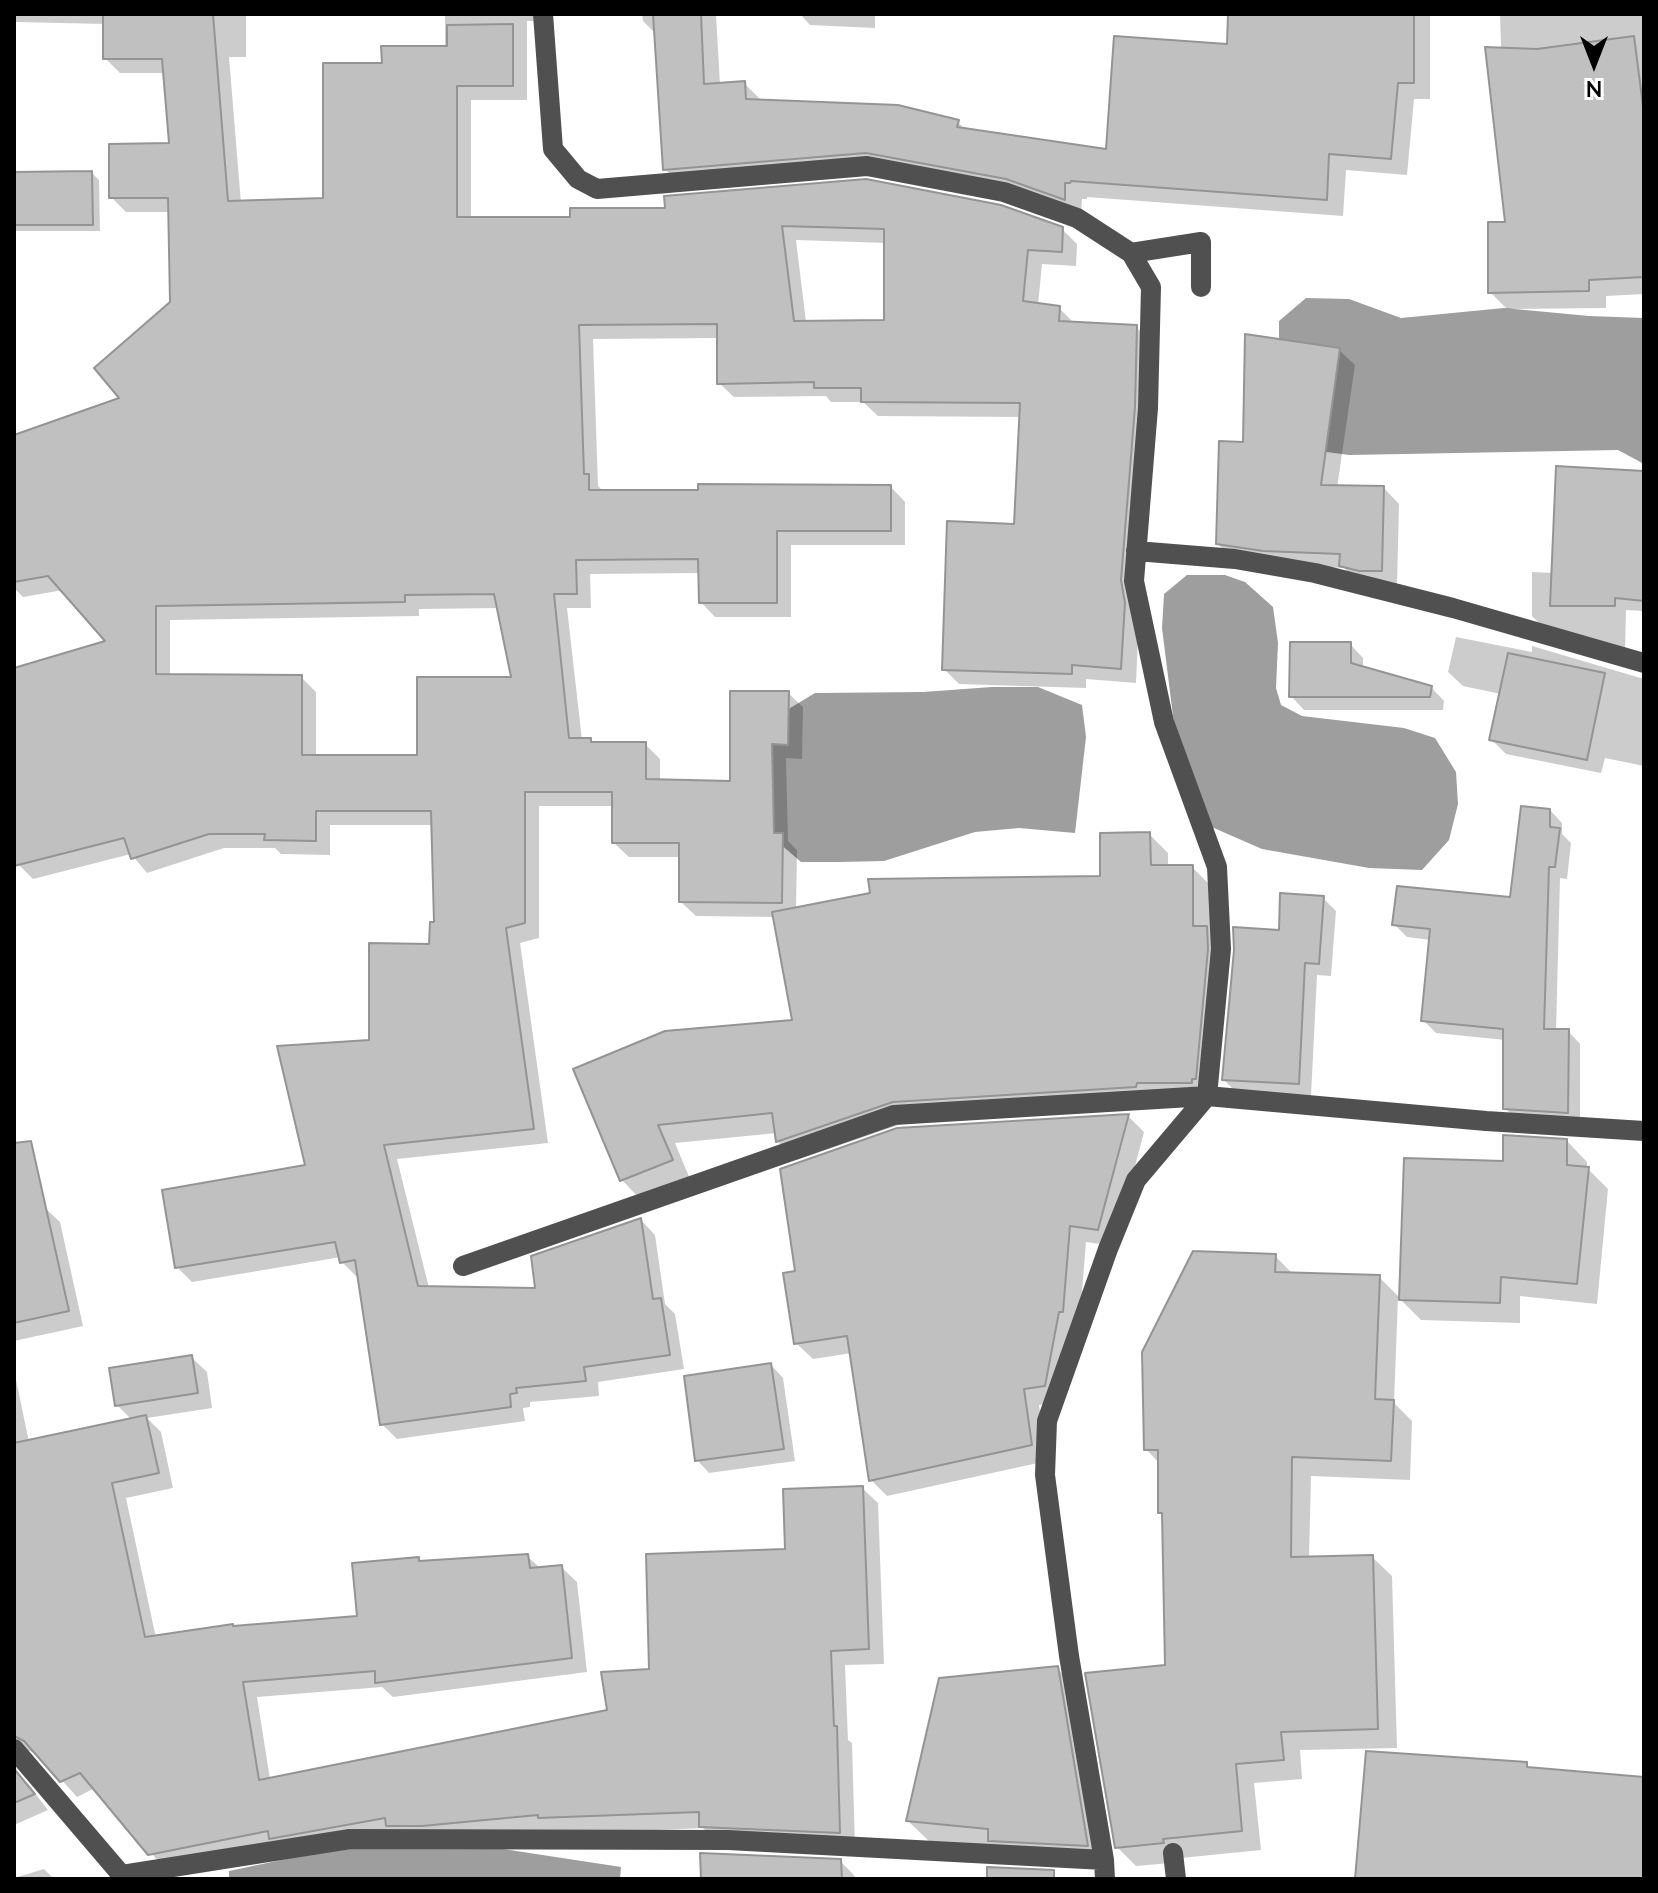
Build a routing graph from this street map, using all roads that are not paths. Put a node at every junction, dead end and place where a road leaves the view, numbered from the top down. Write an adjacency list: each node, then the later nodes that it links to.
1 (543, 14): 2 (street)
2 (1131, 253): 3 (street); 4 (street)
3 (1201, 287)
4 (1136, 551): 5 (street); 6 (street)
5 (1644, 663)
6 (1207, 1096): 7 (street); 8 (street); 11 (street)
7 (1644, 1131)
8 (463, 1266)
9 (14, 1749): 12 (street)
10 (1173, 1853): 13 (street)
11 (1104, 1870): 12 (street)
12 (123, 1877)
13 (1176, 1879)

